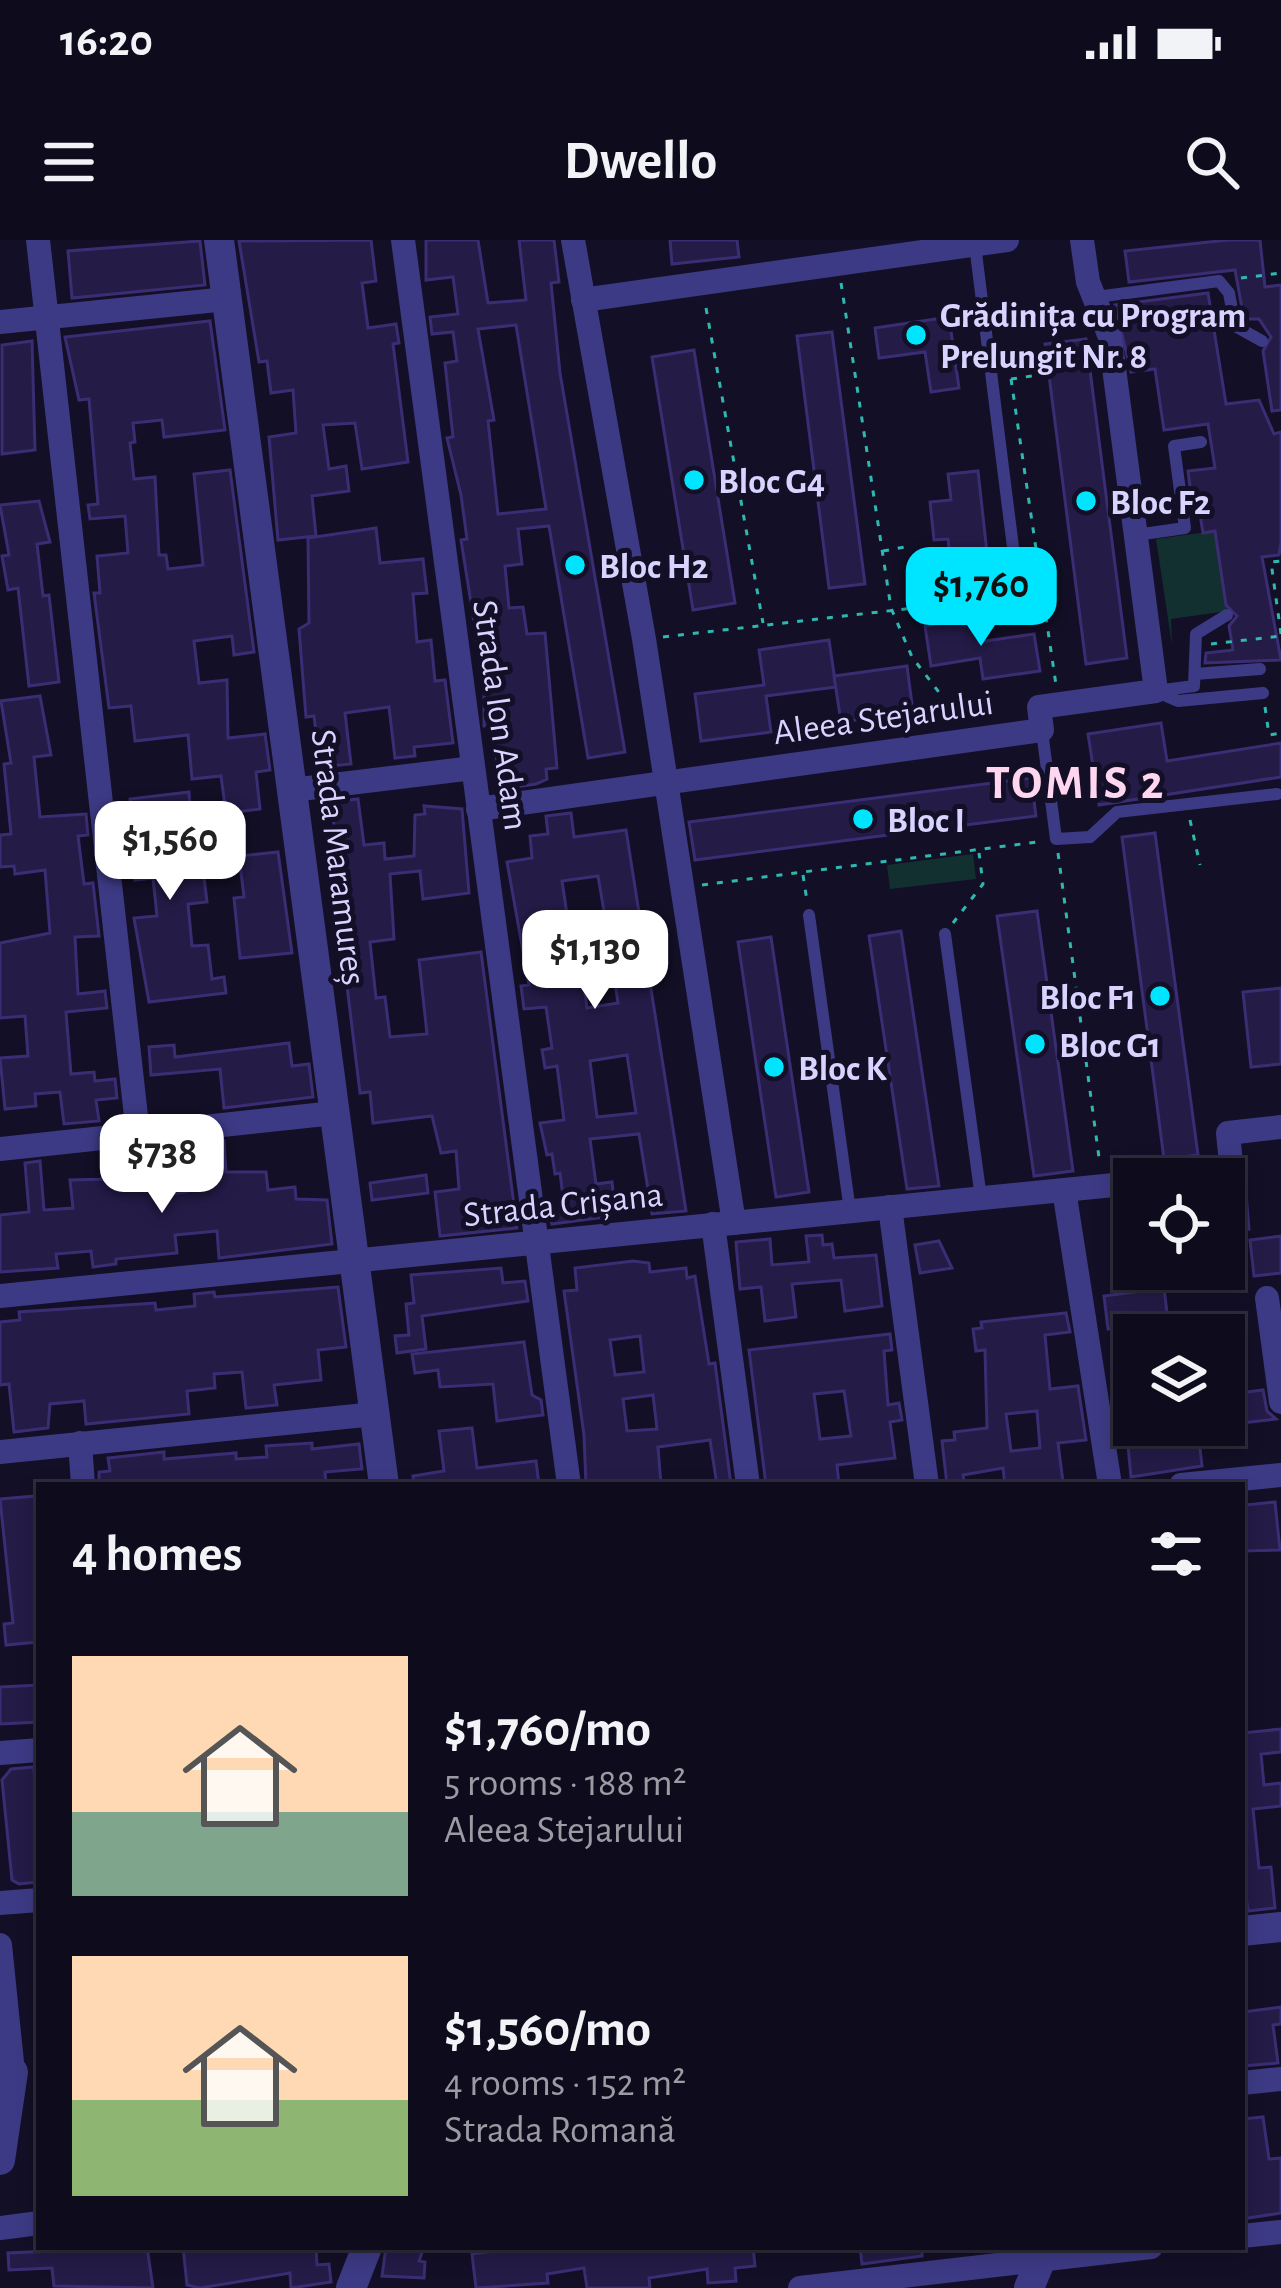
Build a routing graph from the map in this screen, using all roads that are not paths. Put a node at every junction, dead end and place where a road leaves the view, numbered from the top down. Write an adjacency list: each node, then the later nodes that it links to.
1 (38, 240): 11 (street)
2 (220, 240): 9 (street, Strada Maramureș)
3 (403, 240): 23 (street, Strada Ion Adam)
4 (573, 240): 10 (street)
5 (1007, 240): 7 (street)
6 (1082, 240): 8 (street)
7 (975, 244): 10 (street); 16 (lane)
8 (1094, 297): 13 (lane); 15 (street)
9 (227, 299): 11 (street); 25 (street, Strada Maramureș)
10 (583, 300): 24 (street)
11 (46, 317): 12 (street); 32 (street)
12 (0, 322)
13 (1262, 341)
14 (1201, 442): 15 (lane)
15 (1136, 535): 20 (street)
16 (1016, 572)
17 (1227, 614): 19 (lane)
18 (1260, 669): 19 (lane)
19 (1195, 674): 20 (lane)
20 (1156, 691): 21 (lane); 22 (street, Aleea Stejarului)
21 (1263, 693)
22 (1042, 730): 24 (street, Aleea Stejarului); 26 (lane)
23 (473, 768): 25 (street); 27 (street, Strada Ion Adam)
24 (666, 783): 27 (street, Aleea Stejarului); 40 (street)
25 (292, 790): 30 (street, Strada Maramureș)
26 (1277, 794)
27 (478, 809): 41 (street, Strada Ion Adam)
28 (809, 915): 39 (lane)
29 (945, 934): 37 (lane)
30 (334, 1113): 32 (street); 42 (street, Strada Maramureș)
31 (1281, 1127): 34 (street)
32 (138, 1134): 33 (street)
33 (0, 1149)
34 (1230, 1158)
35 (1113, 1185): 36 (street, Strada Crișana)
36 (1064, 1190): 37 (street, Strada Crișana); 55 (street)
37 (981, 1198): 38 (street, Strada Crișana)
38 (890, 1207): 39 (street, Strada Crișana); 54 (street)
39 (850, 1211): 40 (street, Strada Crișana)
40 (723, 1224): 41 (street, Strada Crișana); 53 (street)
41 (537, 1242): 42 (street, Strada Crișana); 52 (street, Strada Ion Adam)
42 (354, 1260): 43 (street, Strada Crișana); 46 (street, Strada Maramureș)
43 (0, 1296)
44 (1267, 1298): 45 (street)
45 (1281, 1402)
46 (375, 1414): 47 (street); 51 (street, Strada Maramureș)
47 (80, 1443): 48 (street); 50 (street)
48 (0, 1452)
49 (1281, 1475): 56 (street)
50 (83, 1482)
51 (384, 1482)
52 (569, 1482)
53 (748, 1482)
54 (927, 1482)
55 (1110, 1482)
56 (1211, 1482)
57 (36, 1750): 58 (street)
58 (0, 1754)
59 (36, 1900): 60 (street)
60 (0, 1904)
61 (1281, 1927): 62 (street)
62 (1245, 1931)
63 (0, 1945): 64 (street)
64 (18, 2071): 67 (street)
65 (1281, 2079): 66 (street)
66 (1245, 2083)
67 (0, 2160)
68 (36, 2223): 69 (street)
69 (0, 2228)
70 (1281, 2232): 71 (street)
71 (1245, 2236)
72 (366, 2250): 75 (street)
73 (1132, 2250): 74 (street)
74 (1039, 2265): 76 (street)
75 (351, 2288)
76 (800, 2288)

